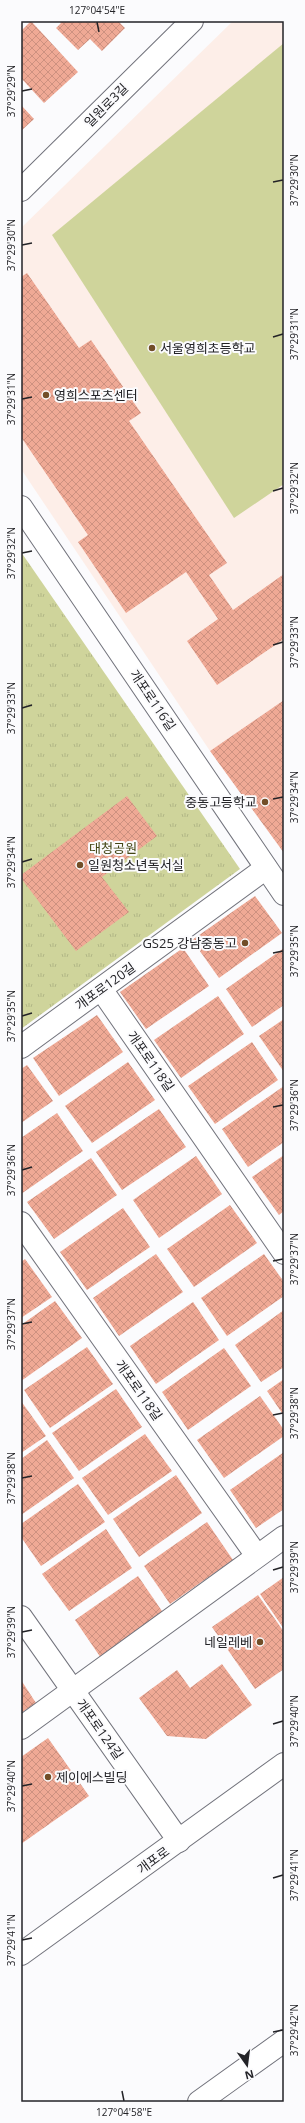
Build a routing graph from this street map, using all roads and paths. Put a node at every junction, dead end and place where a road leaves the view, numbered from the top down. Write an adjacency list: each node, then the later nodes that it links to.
1 (192, 21): 2 (street, 일원로3길)
2 (21, 190)
3 (21, 507): 4 (street, 개포로116길)
4 (266, 868): 5 (street, 개포로116길); 6 (street, 개포로120길)
5 (284, 894)
6 (101, 989): 7 (street, 개포로120길); 9 (street, 개포로118길)
7 (21, 1047)
8 (21, 1223): 11 (street, 개포로118길)
9 (284, 1253)
10 (284, 1537): 11 (street)
11 (257, 1556): 13 (street)
12 (21, 1617): 13 (street, 개포로124길)
13 (73, 1690): 14 (street); 16 (street, 개포로124길)
14 (21, 1728)
15 (284, 1764): 16 (street, 개포로)
16 (179, 1841): 17 (street, 개포로)
17 (21, 1954)
18 (284, 2041): 19 (street)
19 (199, 2102)

